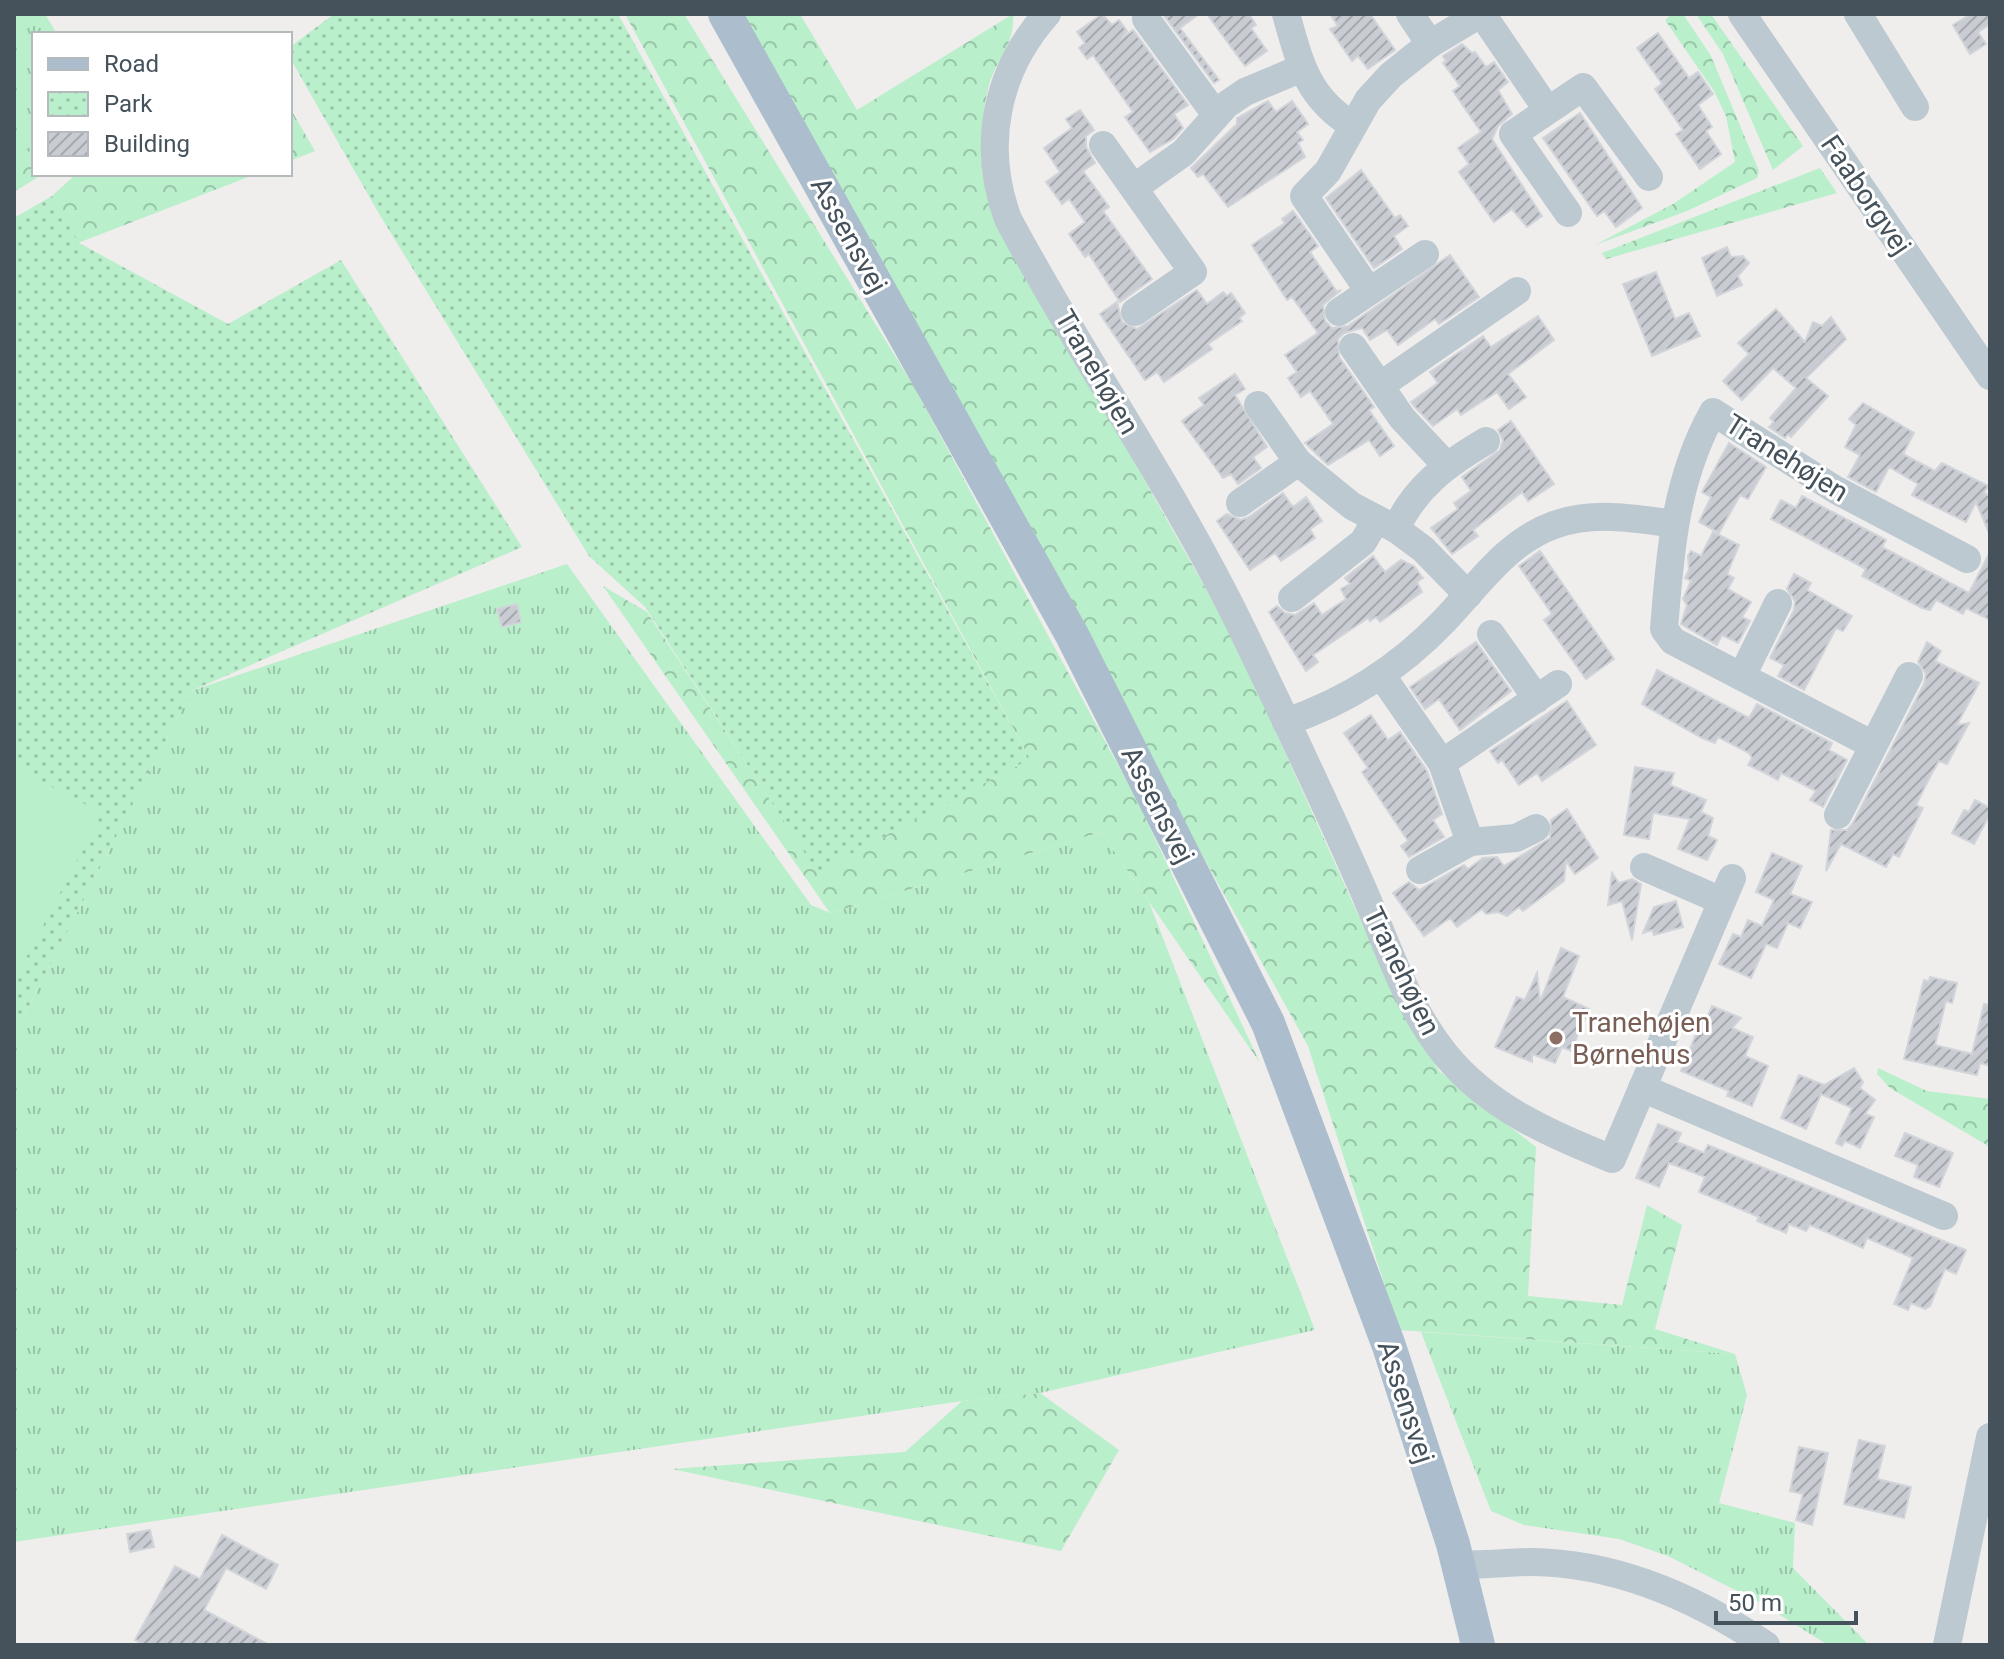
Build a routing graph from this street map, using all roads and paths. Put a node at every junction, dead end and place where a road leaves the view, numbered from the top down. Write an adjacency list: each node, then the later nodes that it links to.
1 (725, 14): 53 (main road, Assensvej)
2 (1047, 14): 42 (street, Tranehøjen)
3 (1286, 14): 10 (street)
4 (1410, 14): 9 (street)
5 (1481, 14): 9 (street); 12 (street)
6 (1742, 14): 25 (street, Faaborgvej)
7 (1858, 14): 11 (street)
8 (1146, 19): 13 (street)
9 (1430, 44): 14 (street)
10 (1302, 68): 13 (street); 14 (street)
11 (1915, 107)
12 (1546, 108): 16 (street); 18 (street)
13 (1216, 115): 17 (street)
14 (1352, 125): 20 (street)
15 (1103, 145): 17 (street)
16 (1649, 177)
17 (1135, 187): 22 (street)
18 (1568, 213)
19 (1425, 254): 20 (street)
20 (1369, 291): 23 (street)
21 (1517, 291): 26 (street)
22 (1135, 312)
23 (1339, 312)
24 (1353, 347): 26 (street)
25 (1990, 376)
26 (1381, 385): 30 (street)
27 (1258, 405): 29 (street)
28 (1486, 441): 30 (street)
29 (1298, 462): 31 (street); 32 (street)
30 (1446, 465): 32 (street)
31 (1240, 503)
32 (1386, 524): 35 (street); 36 (street)
33 (1675, 524): 34 (street, Tranehøjen); 35 (street); 40 (street, Tranehøjen)
34 (1967, 559)
35 (1468, 595): 39 (street)
36 (1292, 598)
37 (1778, 603): 40 (street)
38 (1491, 634): 44 (street)
39 (1382, 676): 42 (street); 44 (street)
40 (1742, 676): 43 (street, Tranehøjen)
41 (1909, 676): 43 (street)
42 (1286, 722): 50 (street, Tranehøjen)
43 (1873, 745): 45 (street)
44 (1442, 763): 47 (street)
45 (1838, 815)
46 (1536, 828): 47 (street)
47 (1470, 842): 49 (street)
48 (1644, 867): 50 (street, Tranehøjen)
49 (1420, 870)
50 (1642, 1088): 51 (street)
51 (1944, 1216)
52 (1990, 1437): 56 (street)
53 (1456, 1554): 54 (main road, Assensvej); 55 (street)
54 (1478, 1645)
55 (1766, 1645)
56 (1947, 1645)

